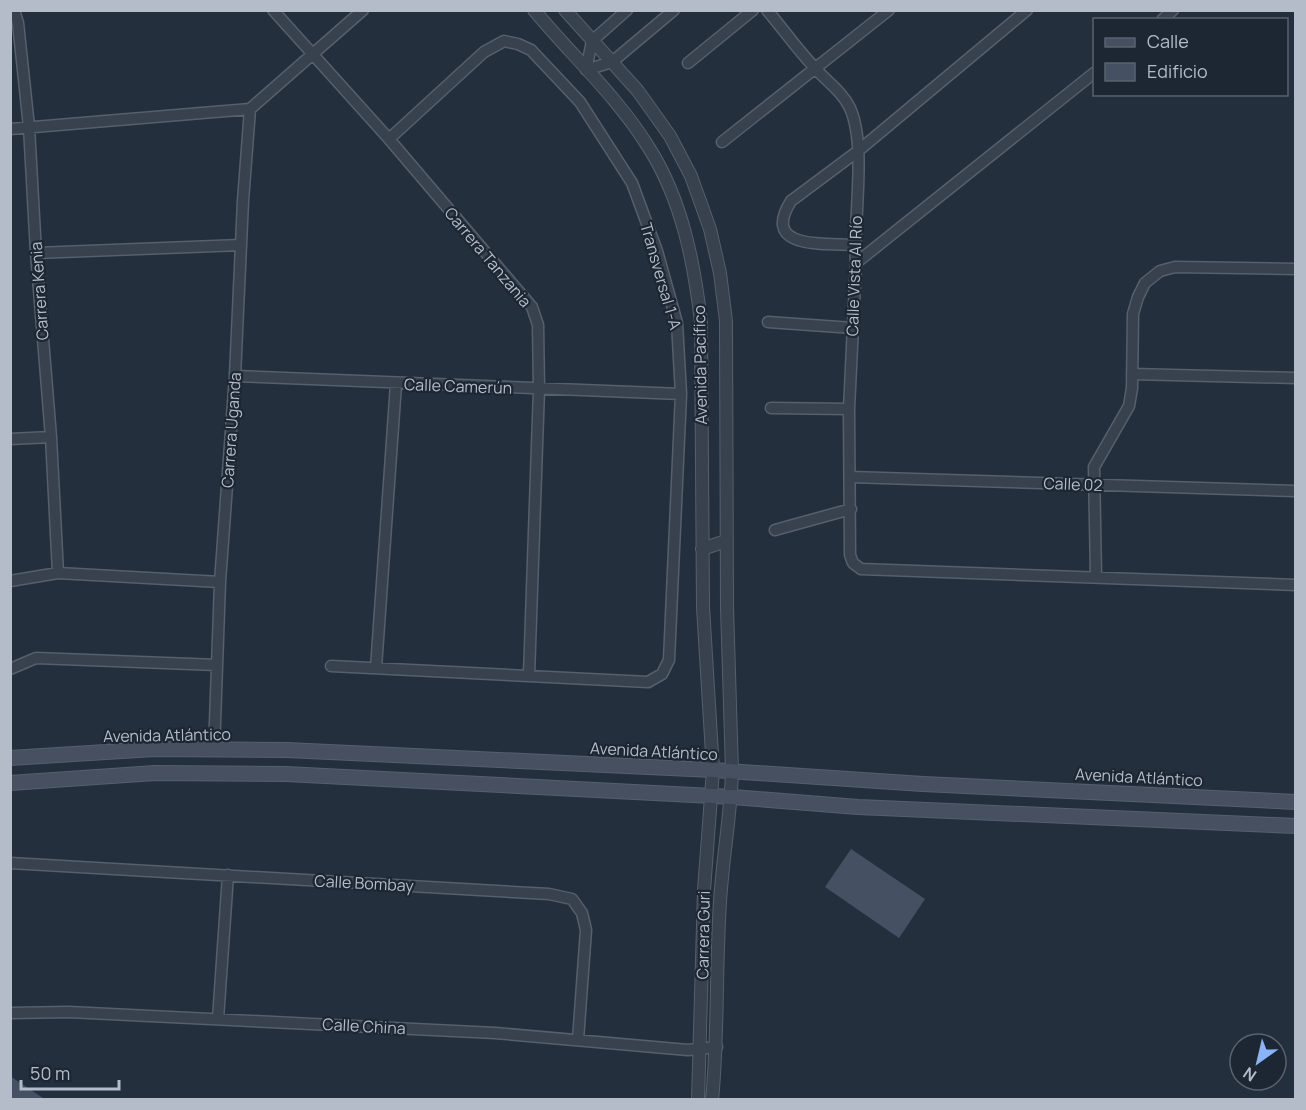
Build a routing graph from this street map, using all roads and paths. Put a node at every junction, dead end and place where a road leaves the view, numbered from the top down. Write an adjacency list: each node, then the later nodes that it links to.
1 (14, 10): 20 (street, Carrera Kenia)
2 (273, 10): 13 (street, Carrera Tanzania)
3 (363, 10): 13 (street)
4 (534, 10): 17 (street, Avenida Pacífico)
5 (565, 10): 12 (street, Avenida Pacífico)
6 (627, 10): 12 (street)
7 (674, 10): 14 (street)
8 (753, 10): 15 (street)
9 (767, 10): 16 (street, Calle Vista Al Río)
10 (890, 10): 16 (street)
11 (1027, 10): 24 (street)
12 (592, 41): 14 (street, Avenida Pacífico); 17 (street)
13 (312, 55): 19 (street); 22 (street, Carrera Tanzania)
14 (612, 62): 17 (street); 47 (street, Avenida Pacífico)
15 (688, 63)
16 (815, 69): 23 (street); 24 (street, Calle Vista Al Río)
17 (586, 70): 48 (street, Avenida Pacífico)
18 (1093, 75): 28 (street)
19 (250, 109): 20 (street); 25 (street, Carrera Uganda)
20 (29, 127): 21 (street); 27 (street, Carrera Kenia)
21 (10, 129)
22 (389, 139): 36 (street, Carrera Tanzania); 37 (street, Transversal 1-A)
23 (722, 142)
24 (858, 151): 26 (street, Calle Vista Al Río); 26 (street)
25 (241, 245): 27 (street); 33 (street, Carrera Uganda)
26 (855, 245): 28 (street, Calle Vista Al Río)
27 (36, 254): 40 (street, Carrera Kenia)
28 (856, 263): 31 (street, Calle Vista Al Río)
29 (1296, 269): 32 (street)
30 (768, 322): 31 (street)
31 (853, 328): 39 (street, Calle Vista Al Río)
32 (1132, 374): 34 (street); 43 (street)
33 (235, 376): 35 (street, Calle Camerún); 52 (street, Carrera Uganda)
34 (1296, 378)
35 (396, 384): 36 (street, Calle Camerún); 56 (street)
36 (539, 388): 37 (street, Calle Camerún); 58 (street, Carrera Tanzania)
37 (681, 394): 58 (street, Transversal 1-A)
38 (771, 408): 39 (street)
39 (849, 409): 42 (street, Calle Vista Al Río)
40 (51, 437): 41 (street); 49 (street, Carrera Kenia)
41 (10, 439)
42 (850, 477): 43 (street, Calle 02); 45 (street, Calle Vista Al Río)
43 (1096, 484): 44 (street, Calle 02); 50 (street)
44 (1296, 491)
45 (851, 509): 46 (street); 50 (street, Calle Vista Al Río)
46 (775, 531)
47 (726, 541): 48 (street); 62 (street, Avenida Pacífico)
48 (702, 549): 61 (street, Avenida Pacífico)
49 (58, 573): 51 (street); 52 (street)
50 (1096, 577): 53 (street)
51 (10, 581)
52 (220, 582): 54 (street, Carrera Uganda)
53 (1296, 585)
54 (216, 665): 57 (street); 59 (street, Carrera Uganda)
55 (331, 666): 56 (street)
56 (376, 668): 58 (street)
57 (10, 669)
58 (529, 675)
59 (214, 750): 60 (main road, Avenida Atlántico); 61 (main road, Avenida Atlántico)
60 (10, 758)
61 (713, 770): 62 (main road, Avenida Atlántico); 64 (street, Carrera Guri)
62 (732, 771): 65 (street, Carrera Guri); 66 (main road, Avenida Atlántico)
63 (10, 783): 64 (main road)
64 (712, 795): 65 (main road); 74 (street, Carrera Guri)
65 (732, 797): 67 (main road); 73 (street, Carrera Guri)
66 (1296, 802)
67 (1296, 826)
68 (10, 863): 69 (street, Calle Bombay)
69 (228, 875): 71 (street); 72 (street, Calle Bombay)
70 (10, 1012): 71 (street, Calle China)
71 (218, 1019): 72 (street, Calle China)
72 (578, 1040): 74 (street, Calle China)
73 (717, 1047): 74 (street, Calle China); 76 (street, Carrera Guri)
74 (701, 1049): 75 (street, Carrera Guri)
75 (698, 1100)
76 (712, 1100)

